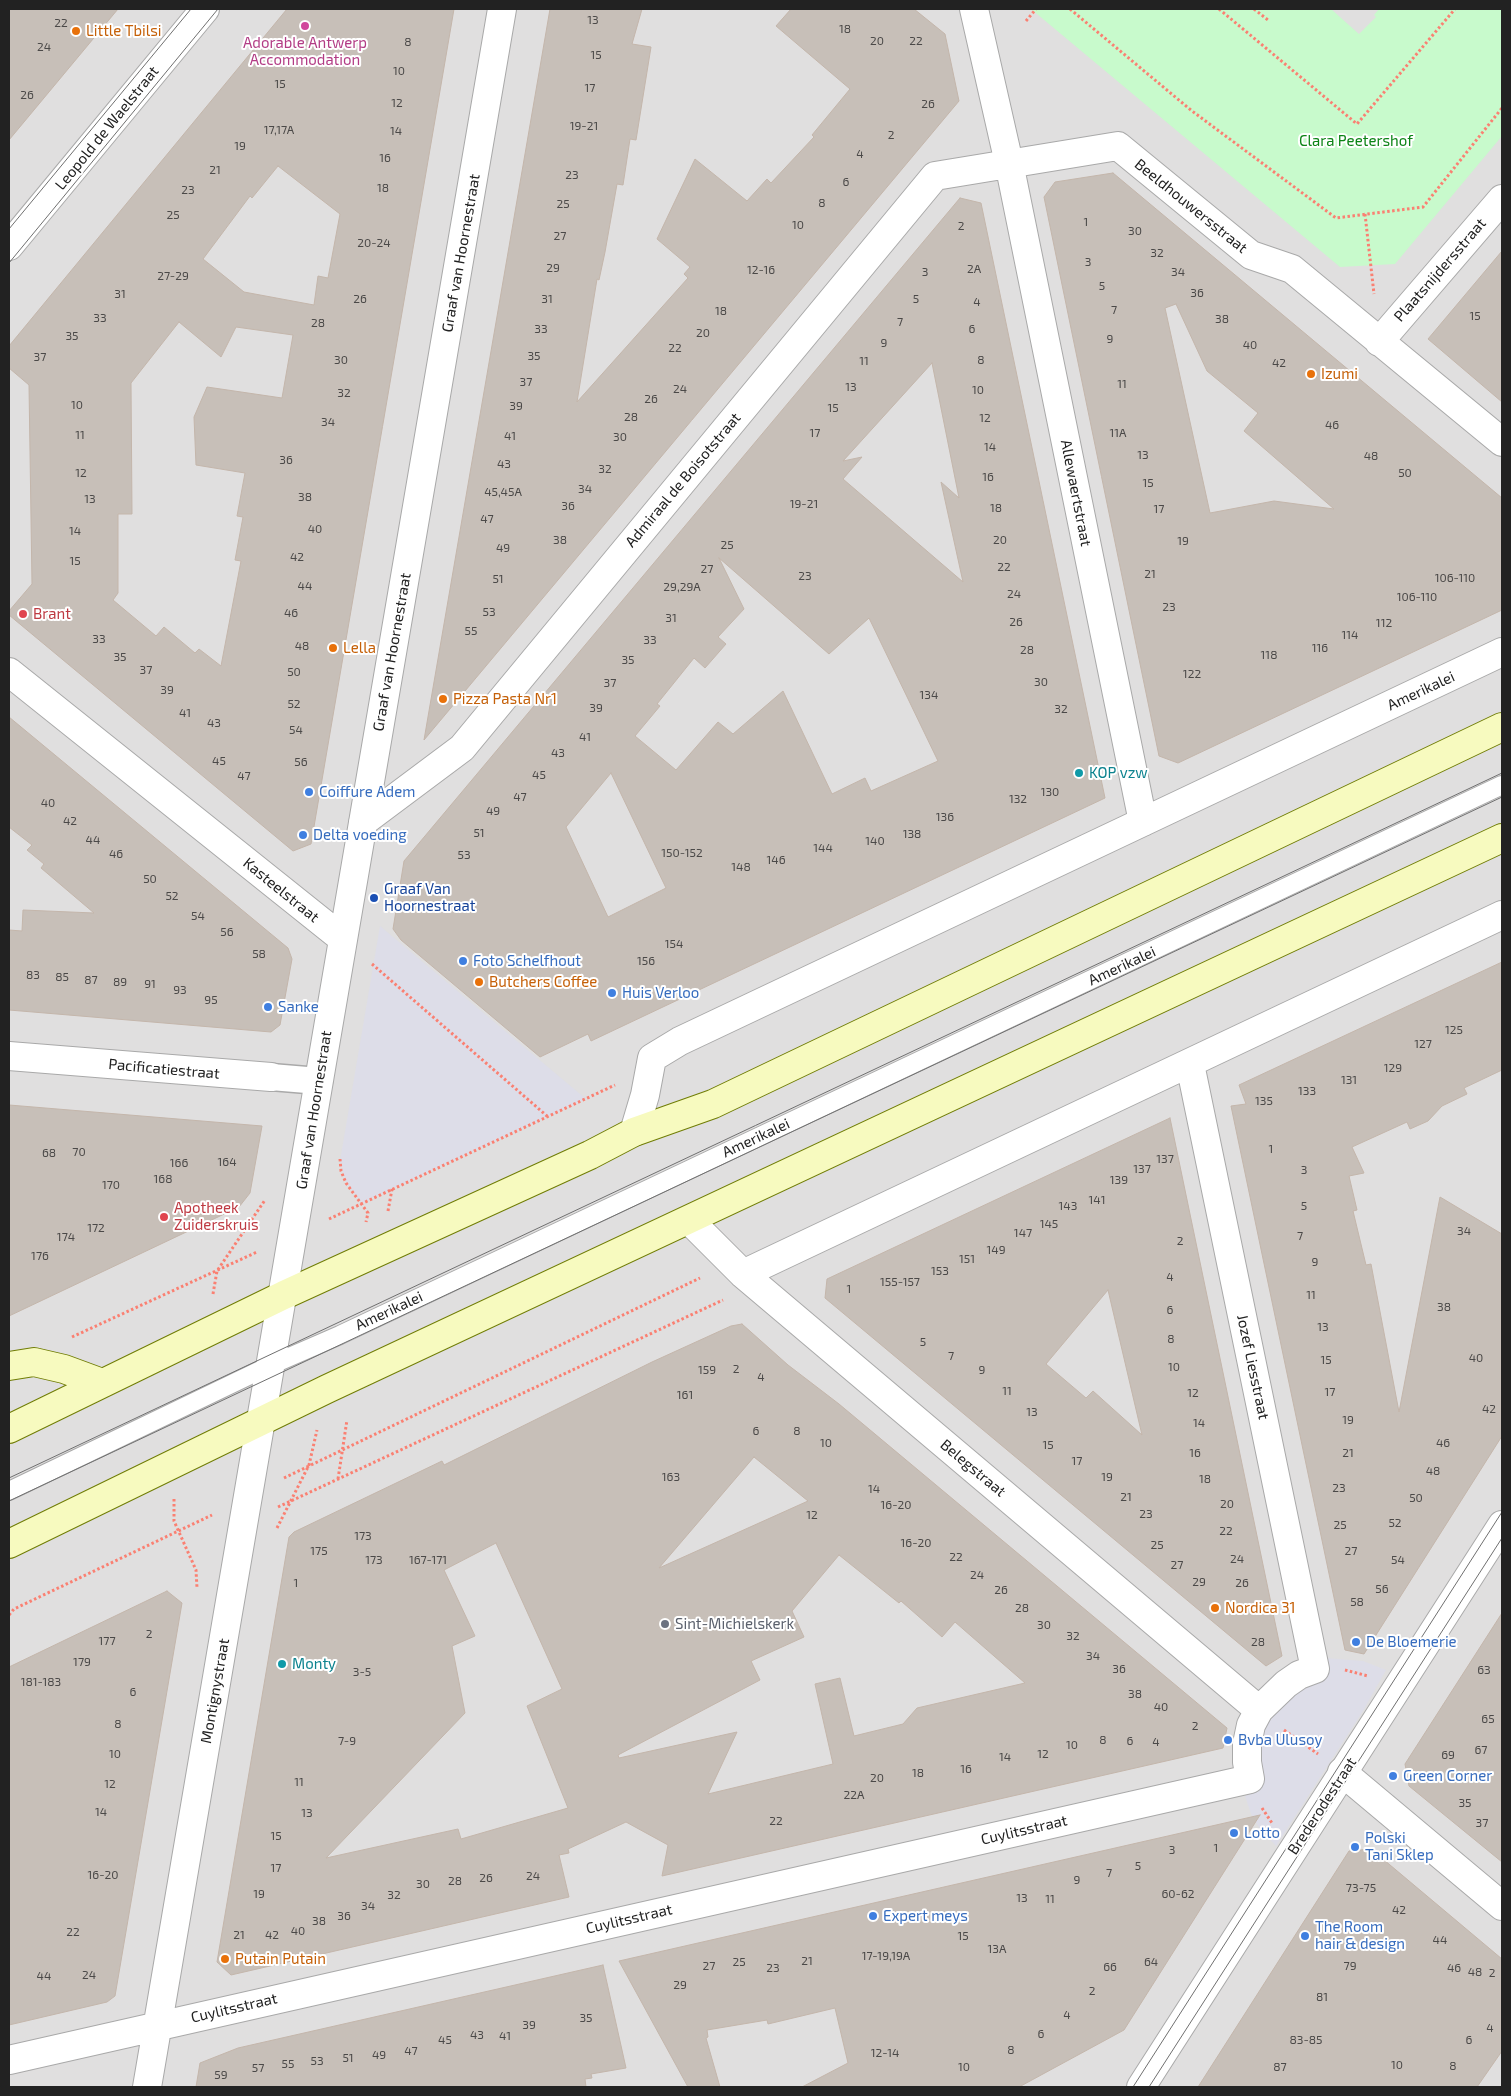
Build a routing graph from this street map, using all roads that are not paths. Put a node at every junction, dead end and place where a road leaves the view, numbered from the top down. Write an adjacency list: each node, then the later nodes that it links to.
1 (205, 9): 6 (street, Leopold de Waelstraat)
2 (502, 9): 13 (street, Graaf van Hoornestraat)
3 (974, 9): 4 (street)
4 (1009, 163): 7 (street, Beeldhouwersstraat); 13 (street, Admiraal de Boisotstraat); 14 (street, Allewaertstraat)
5 (1502, 199): 7 (street, Plaatsnijdersstraat)
6 (9, 246)
7 (1379, 342): 8 (street, Beeldhouwersstraat)
8 (1502, 442)
9 (1502, 652): 14 (street, Amerikalei)
10 (9, 672): 17 (street, Kasteelstraat)
11 (1502, 727): 22 (main road)
12 (1502, 785): 26 (lane, Amerikalei)
13 (363, 822): 17 (street, Graaf van Hoornestraat)
14 (1144, 822): 22 (street, Amerikalei)
15 (1502, 838): 23 (main road)
16 (1502, 915): 19 (street)
17 (343, 939): 21 (street, Graaf van Hoornestraat)
18 (9, 1056): 20 (street, Pacificatiestraat)
19 (1190, 1064): 24 (street); 34 (street, Jozef Liesstraat)
20 (271, 1078): 21 (street, Pacificatiestraat)
21 (319, 1081): 25 (street, Graaf van Hoornestraat)
22 (634, 1132): 25 (main road)
23 (690, 1221): 24 (street, Belegstraat); 29 (main road)
24 (743, 1273): 34 (street, Belegstraat)
25 (284, 1296): 26 (street, Montignystraat); 28 (main road)
26 (271, 1365): 29 (street, Montignystraat); 31 (lane, Amerikalei)
27 (9, 1366): 28 (main road)
28 (102, 1383): 30 (main road)
29 (260, 1424): 33 (main road); 37 (street, Montignystraat)
30 (9, 1429)
31 (9, 1491)
32 (1502, 1524): 35 (street, Brederodestraat)
33 (9, 1544)
34 (1260, 1710): 37 (street, Cuylitsstraat)
35 (1342, 1772): 36 (street); 40 (street, Brederodestraat)
36 (1502, 1906)
37 (158, 2026): 38 (street, Cuylitsstraat); 39 (street, Montignystraat)
38 (9, 2060)
39 (147, 2087)
40 (1141, 2087)

